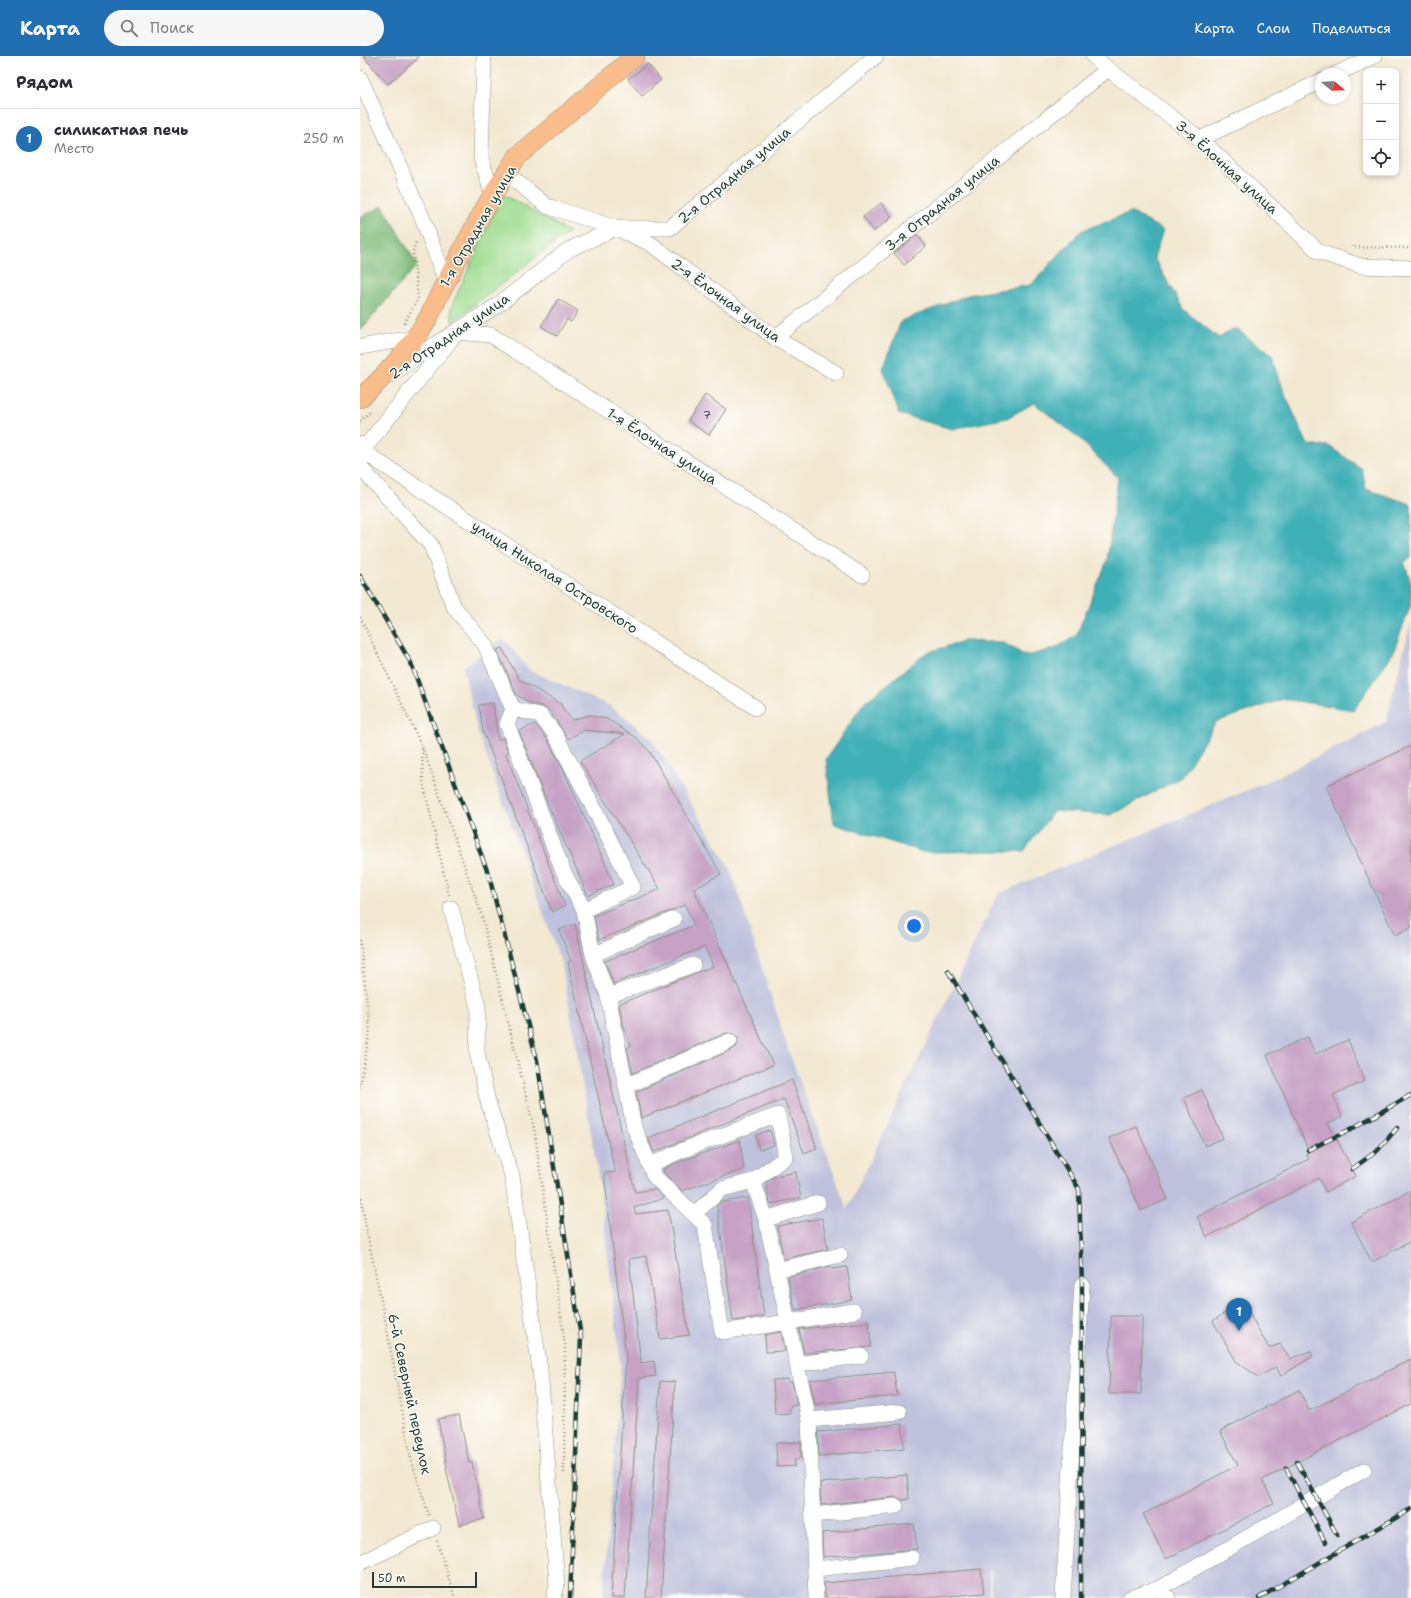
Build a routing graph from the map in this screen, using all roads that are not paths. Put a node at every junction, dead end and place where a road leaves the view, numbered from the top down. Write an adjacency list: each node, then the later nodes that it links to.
1 (484, 56): 12 (street)
2 (635, 56): 11 (main road, 1-я Отрадная улица)
3 (876, 56): 13 (street, 2-я Отрадная улица)
4 (1093, 56): 7 (street, 3-я Ёлочная улица)
5 (1374, 56): 6 (street)
6 (1349, 68)
7 (1108, 69): 10 (street, 3-я Ёлочная улица); 17 (street, 3-я Отрадная улица)
8 (360, 78): 15 (street)
9 (1315, 84): 10 (street)
10 (1200, 139): 14 (street, 3-я Ёлочная улица)
11 (506, 173): 12 (main road, 1-я Отрадная улица); 13 (street)
12 (493, 196): 15 (main road, 1-я Отрадная улица)
13 (616, 228): 16 (street, 2-я Отрадная улица); 17 (street, 2-я Ёлочная улица)
14 (1411, 268)
15 (446, 282): 18 (main road, 1-я Отрадная улица)
16 (457, 332): 21 (street, 2-я Отрадная улица); 23 (street); 24 (street, 1-я Ёлочная улица)
17 (775, 338): 20 (street, 2-я Ёлочная улица)
18 (414, 339): 19 (street); 21 (main road, 1-я Отрадная улица)
19 (360, 347)
20 (836, 373)
21 (375, 386): 22 (main road, 1-я Отрадная улица)
22 (360, 398)
23 (361, 447): 25 (street, улица Николая Островского); 26 (street)
24 (862, 574)
25 (756, 708)
26 (513, 709): 28 (street); 28 (street)
27 (451, 908): 57 (street)
28 (584, 910): 30 (street)
29 (674, 919): 30 (street)
30 (593, 955): 32 (street)
31 (693, 965): 32 (street)
32 (608, 996): 34 (street)
33 (730, 1041): 34 (street)
34 (626, 1086): 35 (street)
35 (650, 1165): 36 (street); 38 (street)
36 (753, 1181): 38 (street); 39 (street)
37 (818, 1203): 39 (street)
38 (694, 1214): 44 (street)
39 (766, 1219): 41 (street)
40 (840, 1255): 41 (street)
41 (777, 1270): 44 (street)
42 (1082, 1285): 59 (street)
43 (854, 1311): 44 (street)
44 (788, 1322): 46 (street)
45 (861, 1356): 46 (street)
46 (797, 1364): 48 (street)
47 (899, 1412): 48 (street)
48 (809, 1420): 51 (street)
49 (1364, 1470): 56 (street)
50 (896, 1506): 51 (street)
51 (813, 1515): 55 (street)
52 (433, 1528): 54 (street)
53 (912, 1558): 55 (street)
54 (360, 1563)
55 (816, 1569): 58 (street)
56 (1164, 1593): 60 (street)
57 (554, 1598)
58 (816, 1598)
59 (1063, 1598)
60 (1130, 1598)

